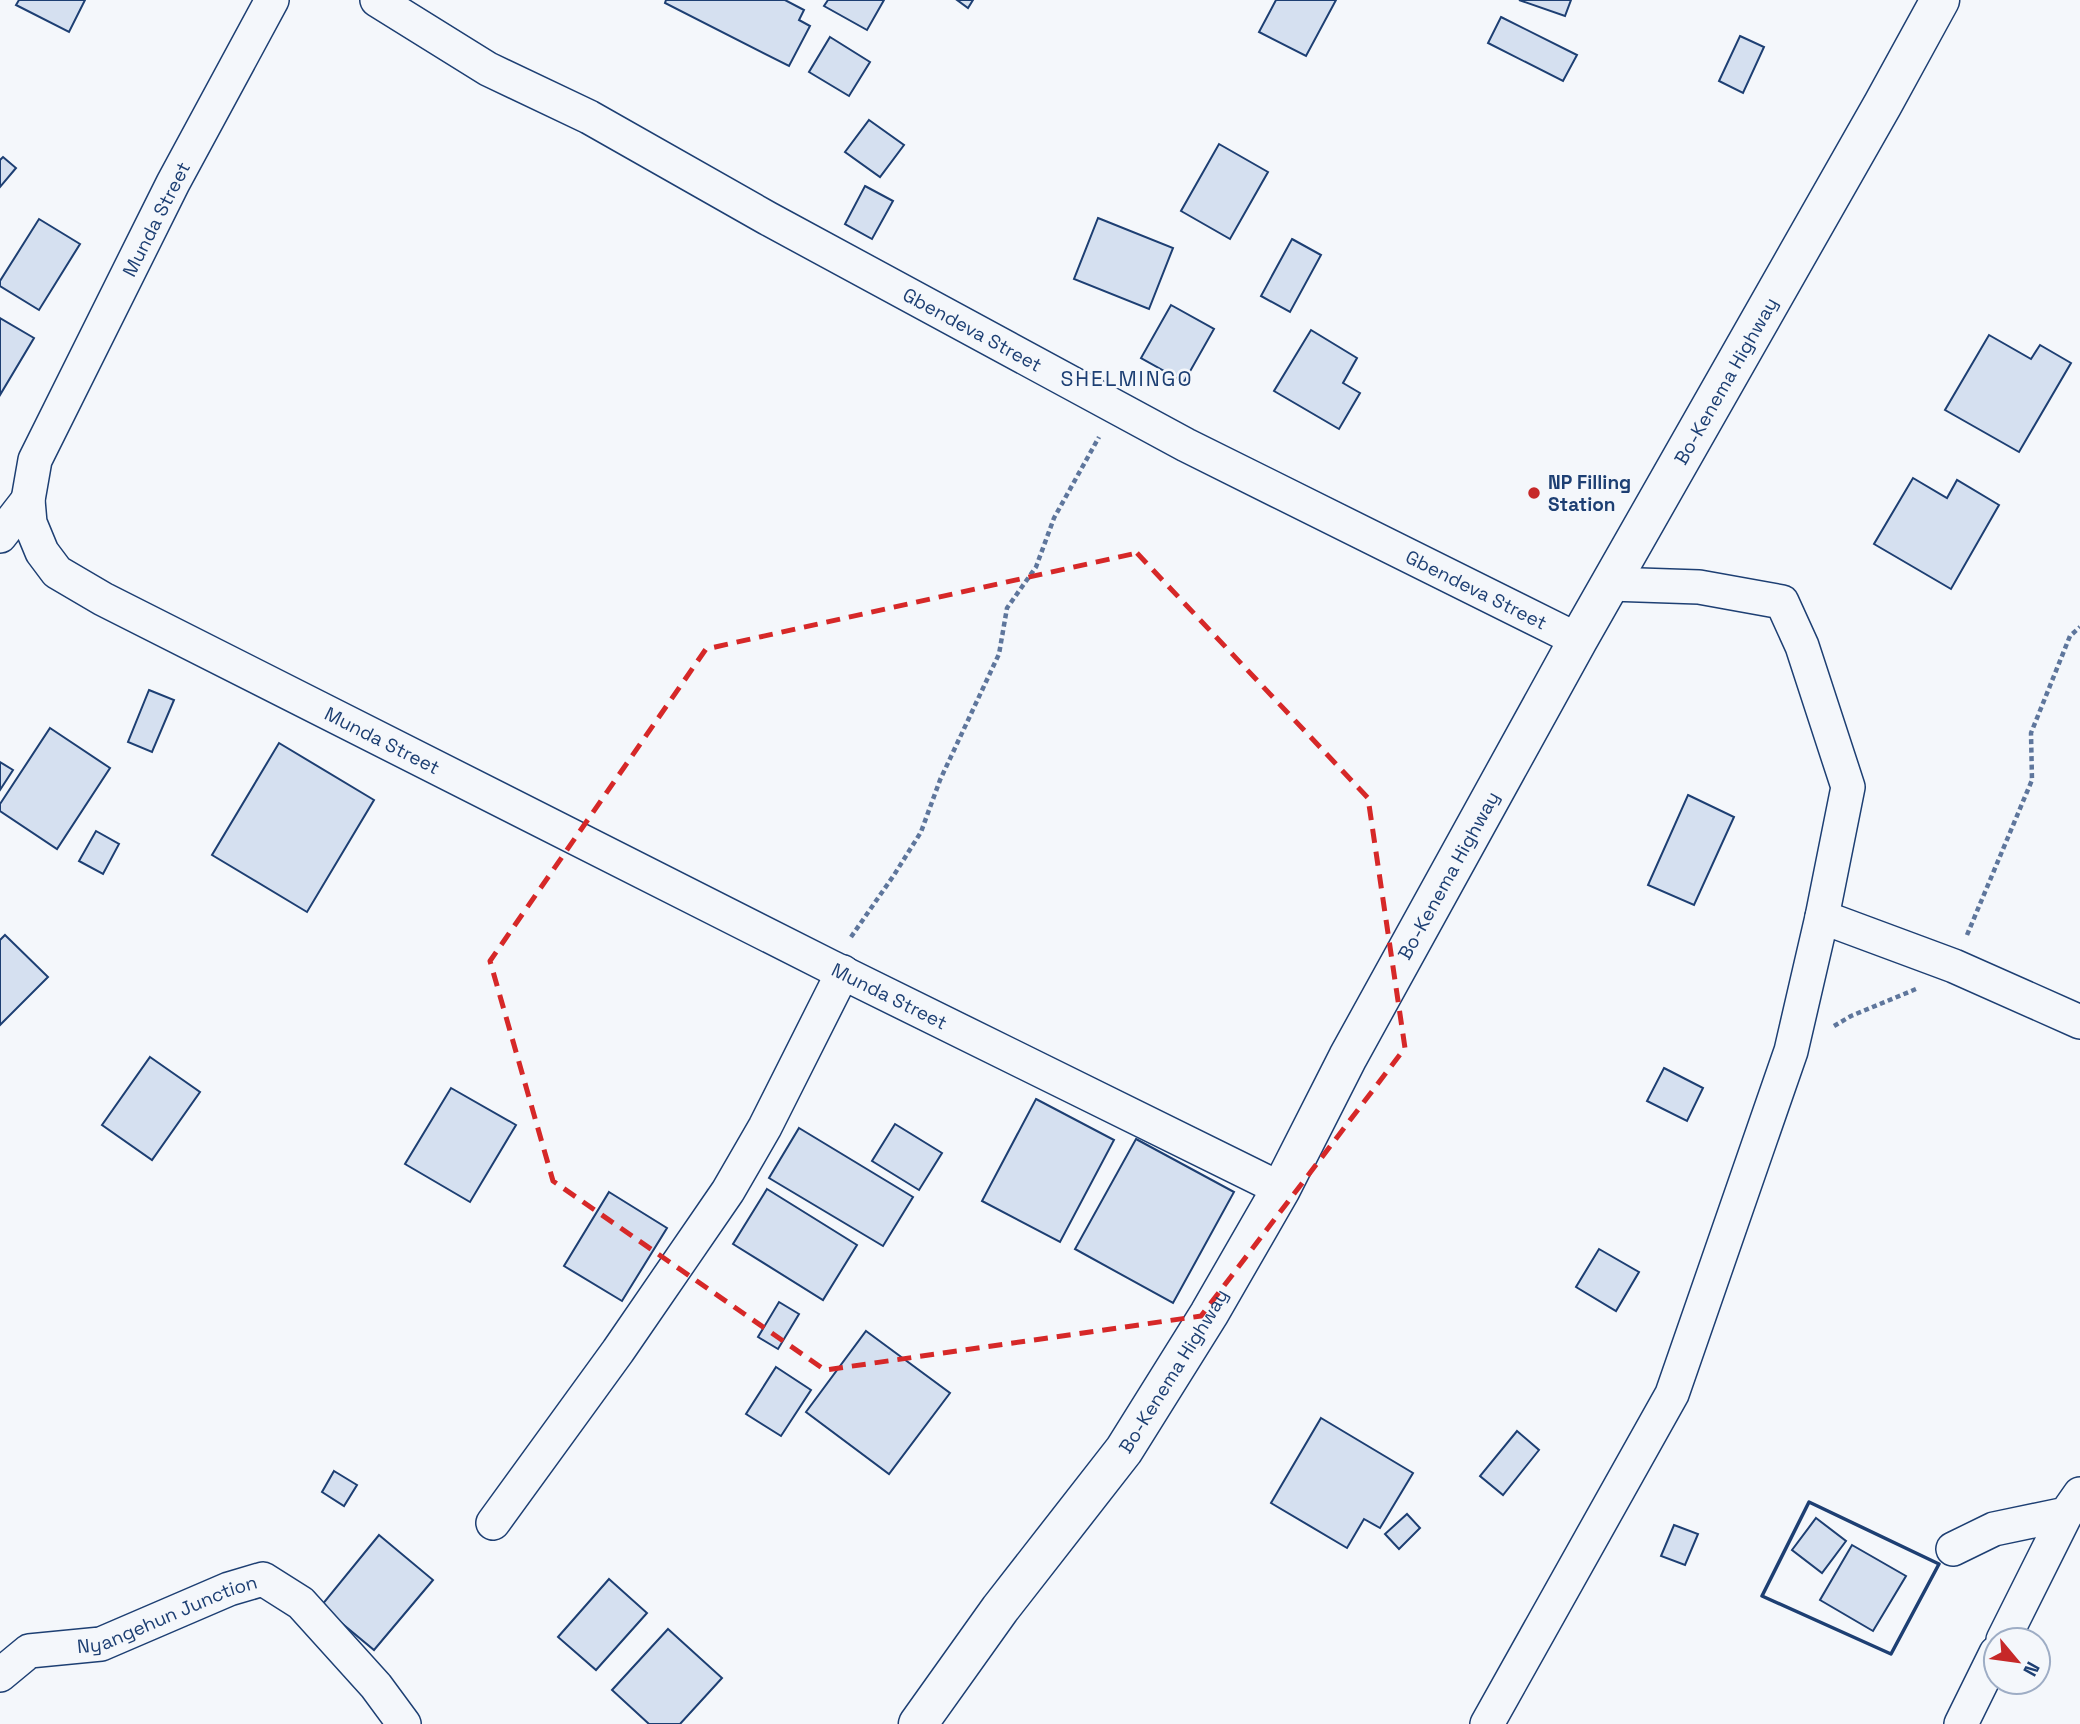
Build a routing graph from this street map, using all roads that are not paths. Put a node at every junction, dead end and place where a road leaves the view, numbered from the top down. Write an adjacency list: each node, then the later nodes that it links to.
1 (272, 0): 4 (street, Munda Street)
2 (377, 0): 7 (street, Gbendeva Street)
3 (1940, 0): 6 (highway, Bo-Kenema Highway)
4 (28, 500): 5 (street); 9 (street, Munda Street)
5 (0, 536)
6 (1610, 584): 7 (highway, Bo-Kenema Highway); 8 (street)
7 (1578, 640): 11 (highway, Bo-Kenema Highway)
8 (1822, 917): 10 (street); 20 (street)
9 (836, 969): 11 (street, Munda Street); 13 (street)
10 (2080, 1022)
11 (1280, 1189): 19 (highway, Bo-Kenema Highway)
12 (2073, 1504): 14 (street); 15 (street)
13 (493, 1522)
14 (1953, 1549)
15 (2010, 1626)
16 (0, 1675): 18 (street, Nyangehun Junction)
17 (1982, 1681): 21 (street)
18 (404, 1724)
19 (918, 1724)
20 (1487, 1724)
21 (1961, 1724)

